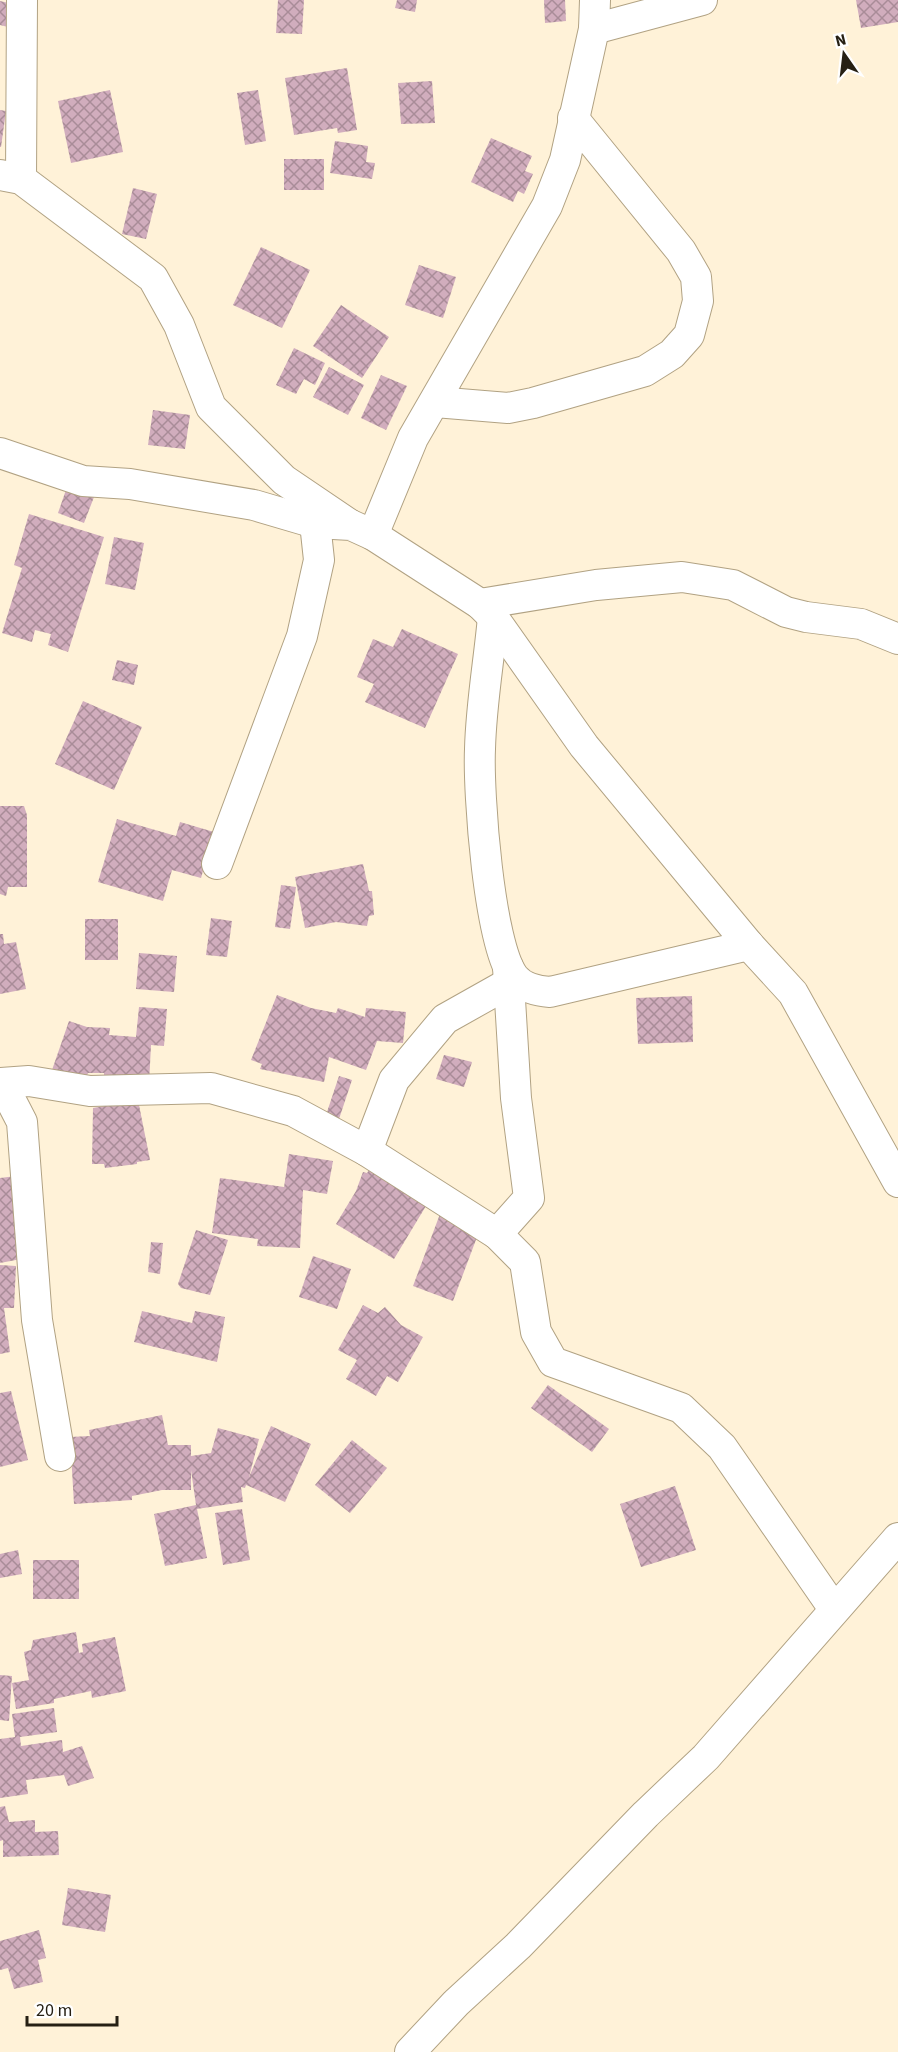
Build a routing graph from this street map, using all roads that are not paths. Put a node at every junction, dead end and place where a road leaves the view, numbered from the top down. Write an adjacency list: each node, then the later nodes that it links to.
1 (22, 0): 5 (street)
2 (702, 0): 3 (street)
3 (595, 14): 4 (street)
4 (573, 118): 6 (street); 6 (street)
5 (11, 177): 9 (street)
6 (435, 402): 9 (street)
7 (0, 453): 8 (street)
8 (315, 523): 9 (street); 12 (street)
9 (362, 530): 10 (street)
10 (487, 611): 11 (street); 13 (street); 14 (street)
11 (898, 639)
12 (217, 864)
13 (749, 945): 14 (street); 18 (street)
14 (508, 975): 17 (street); 19 (street)
15 (0, 1083): 17 (street)
16 (0, 1088): 20 (street)
17 (367, 1151): 19 (street)
18 (898, 1182)
19 (497, 1234): 22 (street)
20 (60, 1456)
21 (895, 1544): 22 (street)
22 (834, 1609): 23 (street)
23 (410, 2052)

